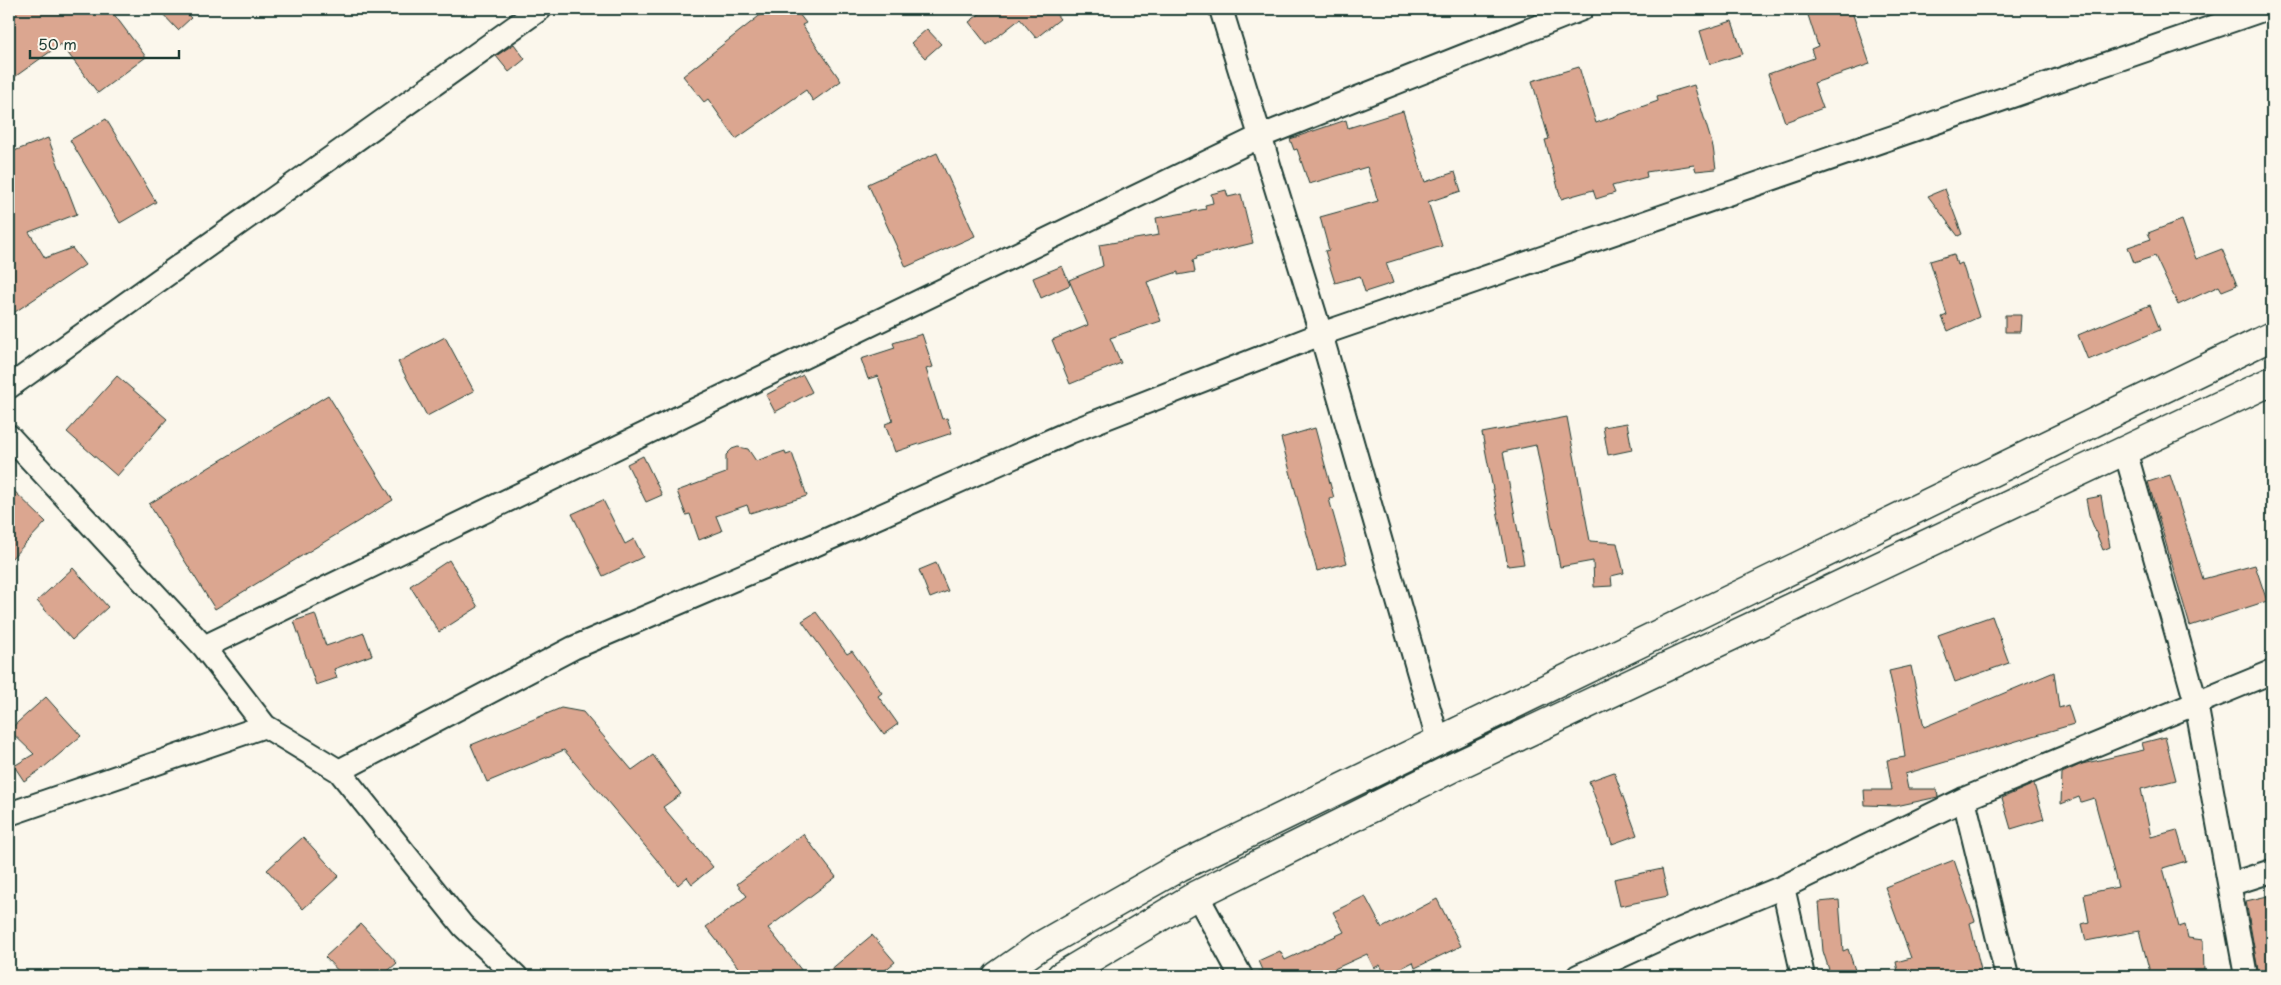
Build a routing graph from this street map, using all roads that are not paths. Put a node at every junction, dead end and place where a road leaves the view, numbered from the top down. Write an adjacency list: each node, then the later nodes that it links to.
1 (540, 9): 9 (street)
2 (1221, 9): 5 (street)
3 (1582, 9): 5 (street)
4 (2265, 9): 6 (street)
5 (1259, 137): 6 (street); 12 (street)
6 (1321, 334): 16 (street); 18 (street)
7 (2272, 336): 16 (main road)
8 (2272, 381): 11 (main road)
9 (9, 386)
10 (9, 436): 12 (street)
11 (2125, 450): 14 (street); 19 (main road)
12 (204, 647): 15 (street)
13 (2272, 672): 14 (street)
14 (2196, 703): 20 (street); 23 (street)
15 (265, 726): 18 (street); 21 (street)
16 (1438, 740): 17 (main road)
17 (1396, 762): 19 (main road); 27 (main road)
18 (339, 771): 26 (street)
19 (1413, 787): 25 (main road)
20 (1964, 799): 24 (street); 32 (street)
21 (9, 814)
22 (2272, 871): 23 (street)
23 (2231, 884): 33 (street)
24 (1783, 887): 30 (street); 31 (street)
25 (1197, 895): 28 (main road); 29 (street)
26 (516, 976)
27 (997, 976)
28 (1061, 976)
29 (1241, 976)
30 (1578, 976)
31 (1803, 976)
32 (2008, 976)
33 (2246, 976)

